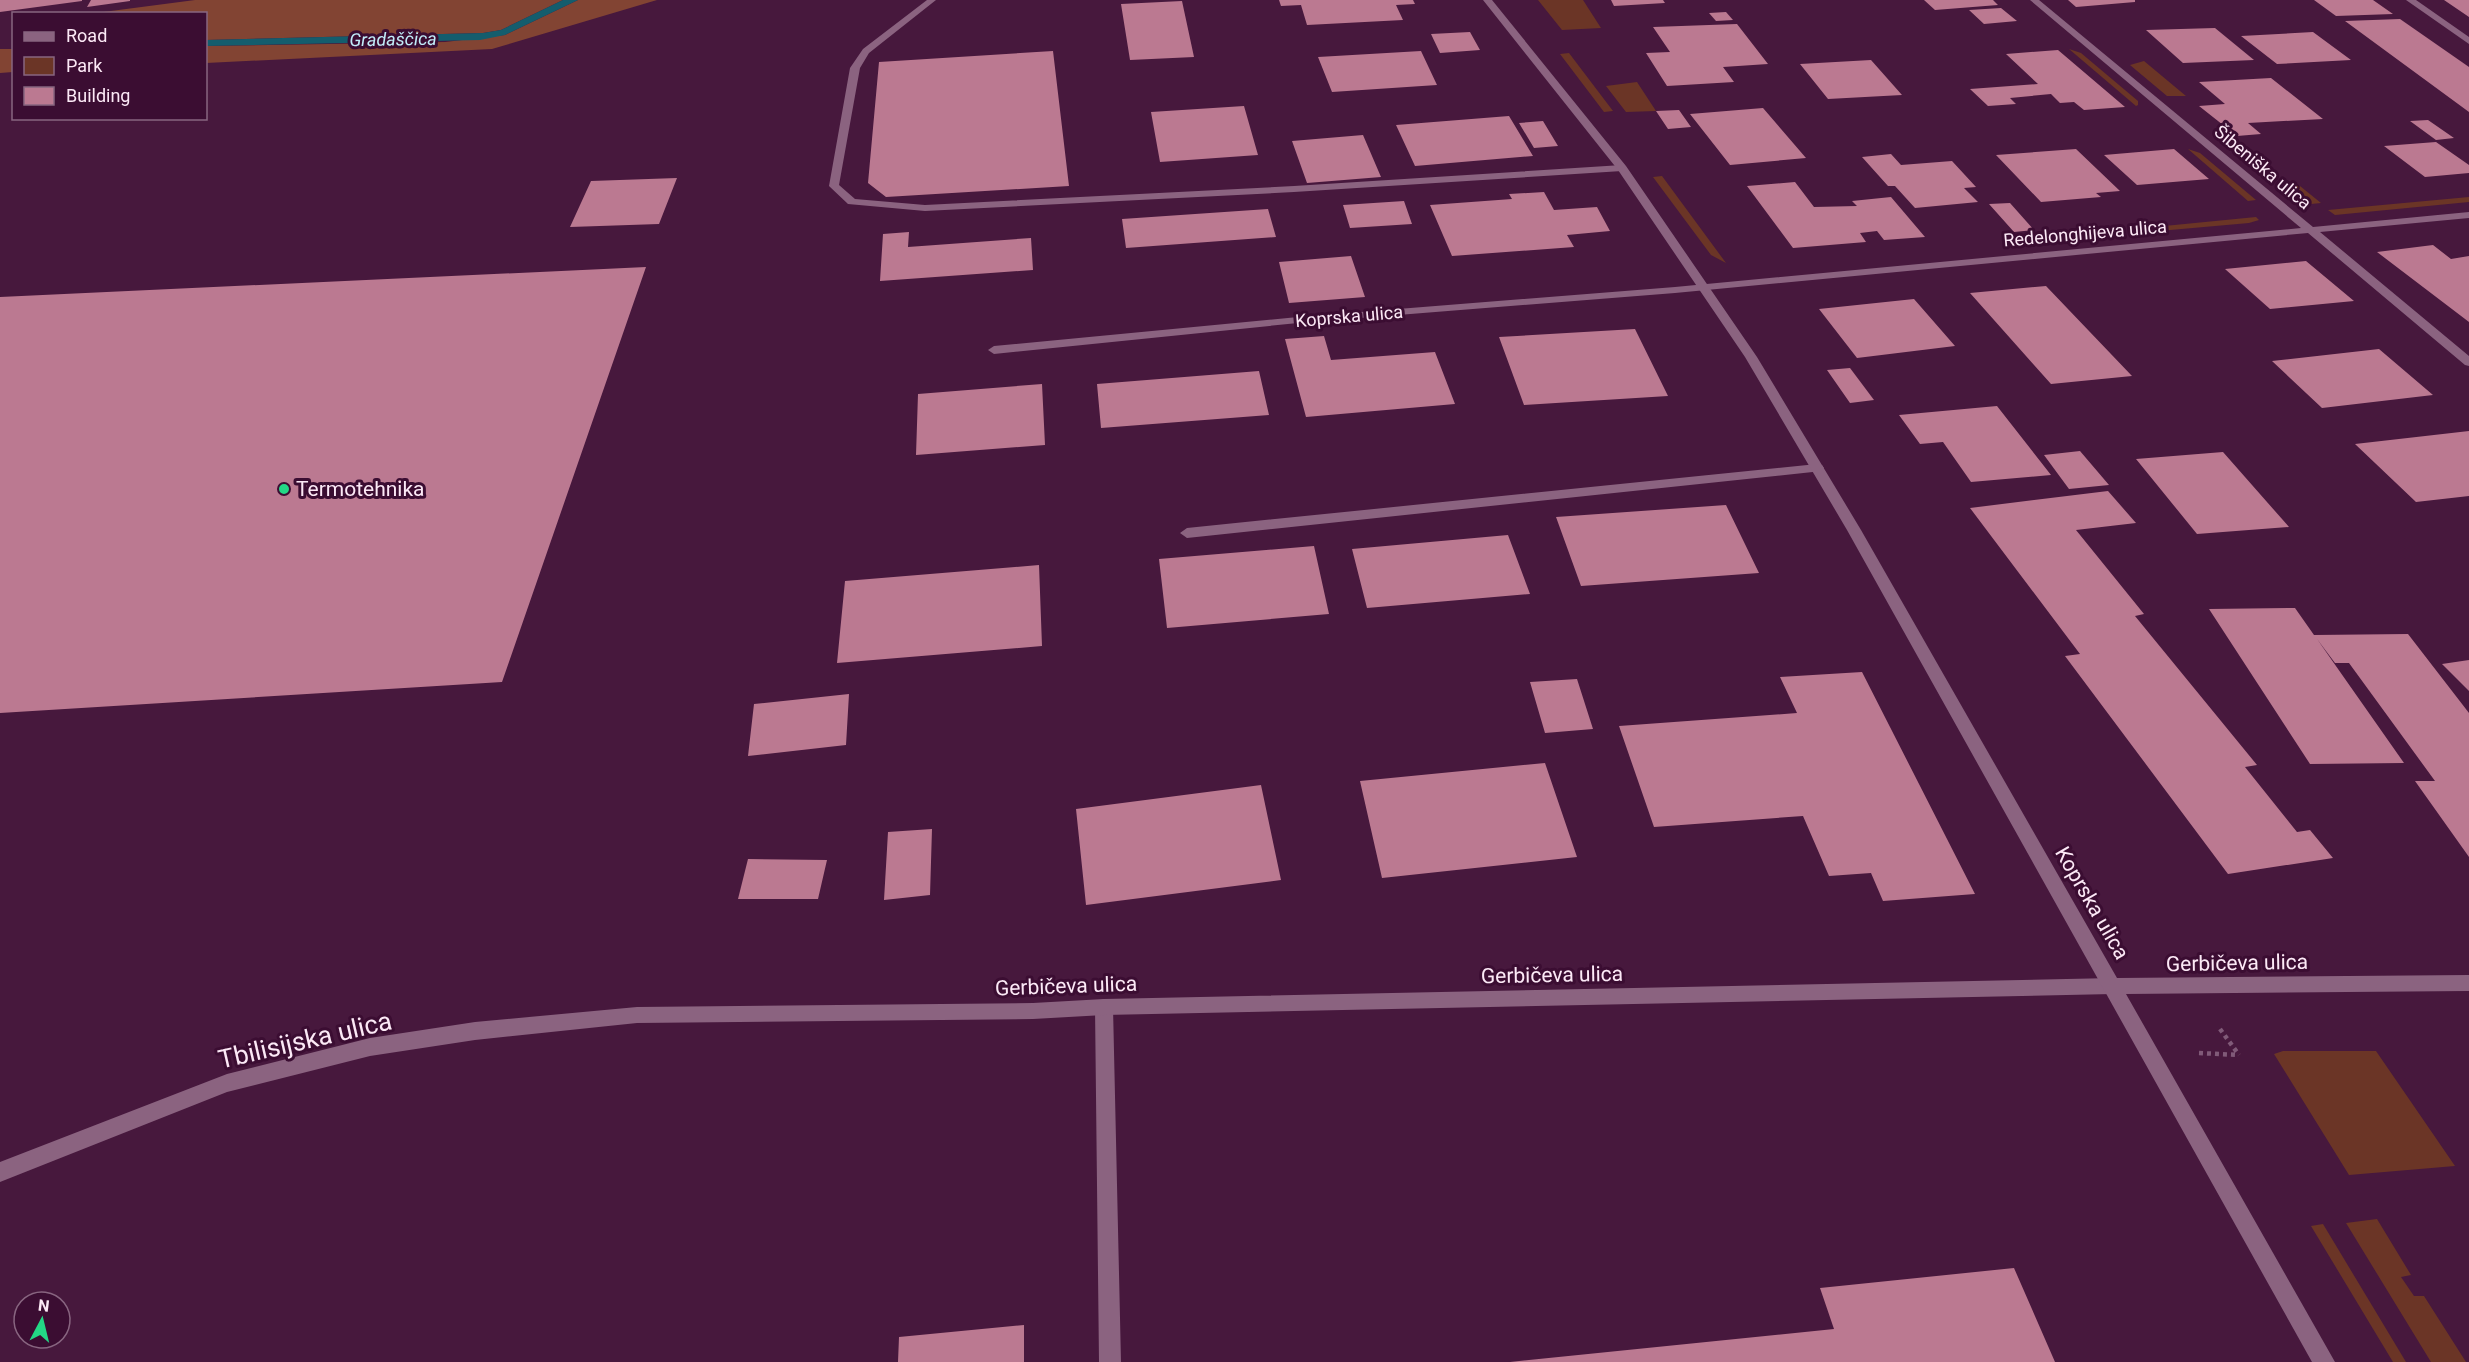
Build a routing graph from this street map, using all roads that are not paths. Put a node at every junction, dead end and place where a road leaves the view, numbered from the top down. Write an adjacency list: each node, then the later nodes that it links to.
1 (932, 0): 6 (street)
2 (1487, 0): 6 (street, Koprska ulica)
3 (2034, 0): 8 (street, Šibeniška ulica)
4 (2410, 0): 5 (street)
5 (2469, 41)
6 (1622, 168): 9 (street, Koprska ulica)
7 (2469, 215): 8 (street, Redelonghijeva ulica)
8 (2311, 230): 9 (street, Redelonghijeva ulica); 11 (street, Šibeniška ulica)
9 (1705, 287): 10 (street, Koprska ulica); 12 (street, Koprska ulica)
10 (994, 350)
11 (2469, 362)
12 (1817, 468): 13 (street); 15 (street, Koprska ulica)
13 (1187, 533)
14 (2469, 983): 15 (street, Gerbičeva ulica)
15 (2113, 986): 16 (street, Gerbičeva ulica); 20 (street, Koprska ulica)
16 (1104, 1007): 17 (street, Gerbičeva ulica); 19 (street)
17 (637, 1015): 18 (street, Tbilisijska ulica)
18 (0, 1172)
19 (1110, 1362)
20 (2324, 1362)

